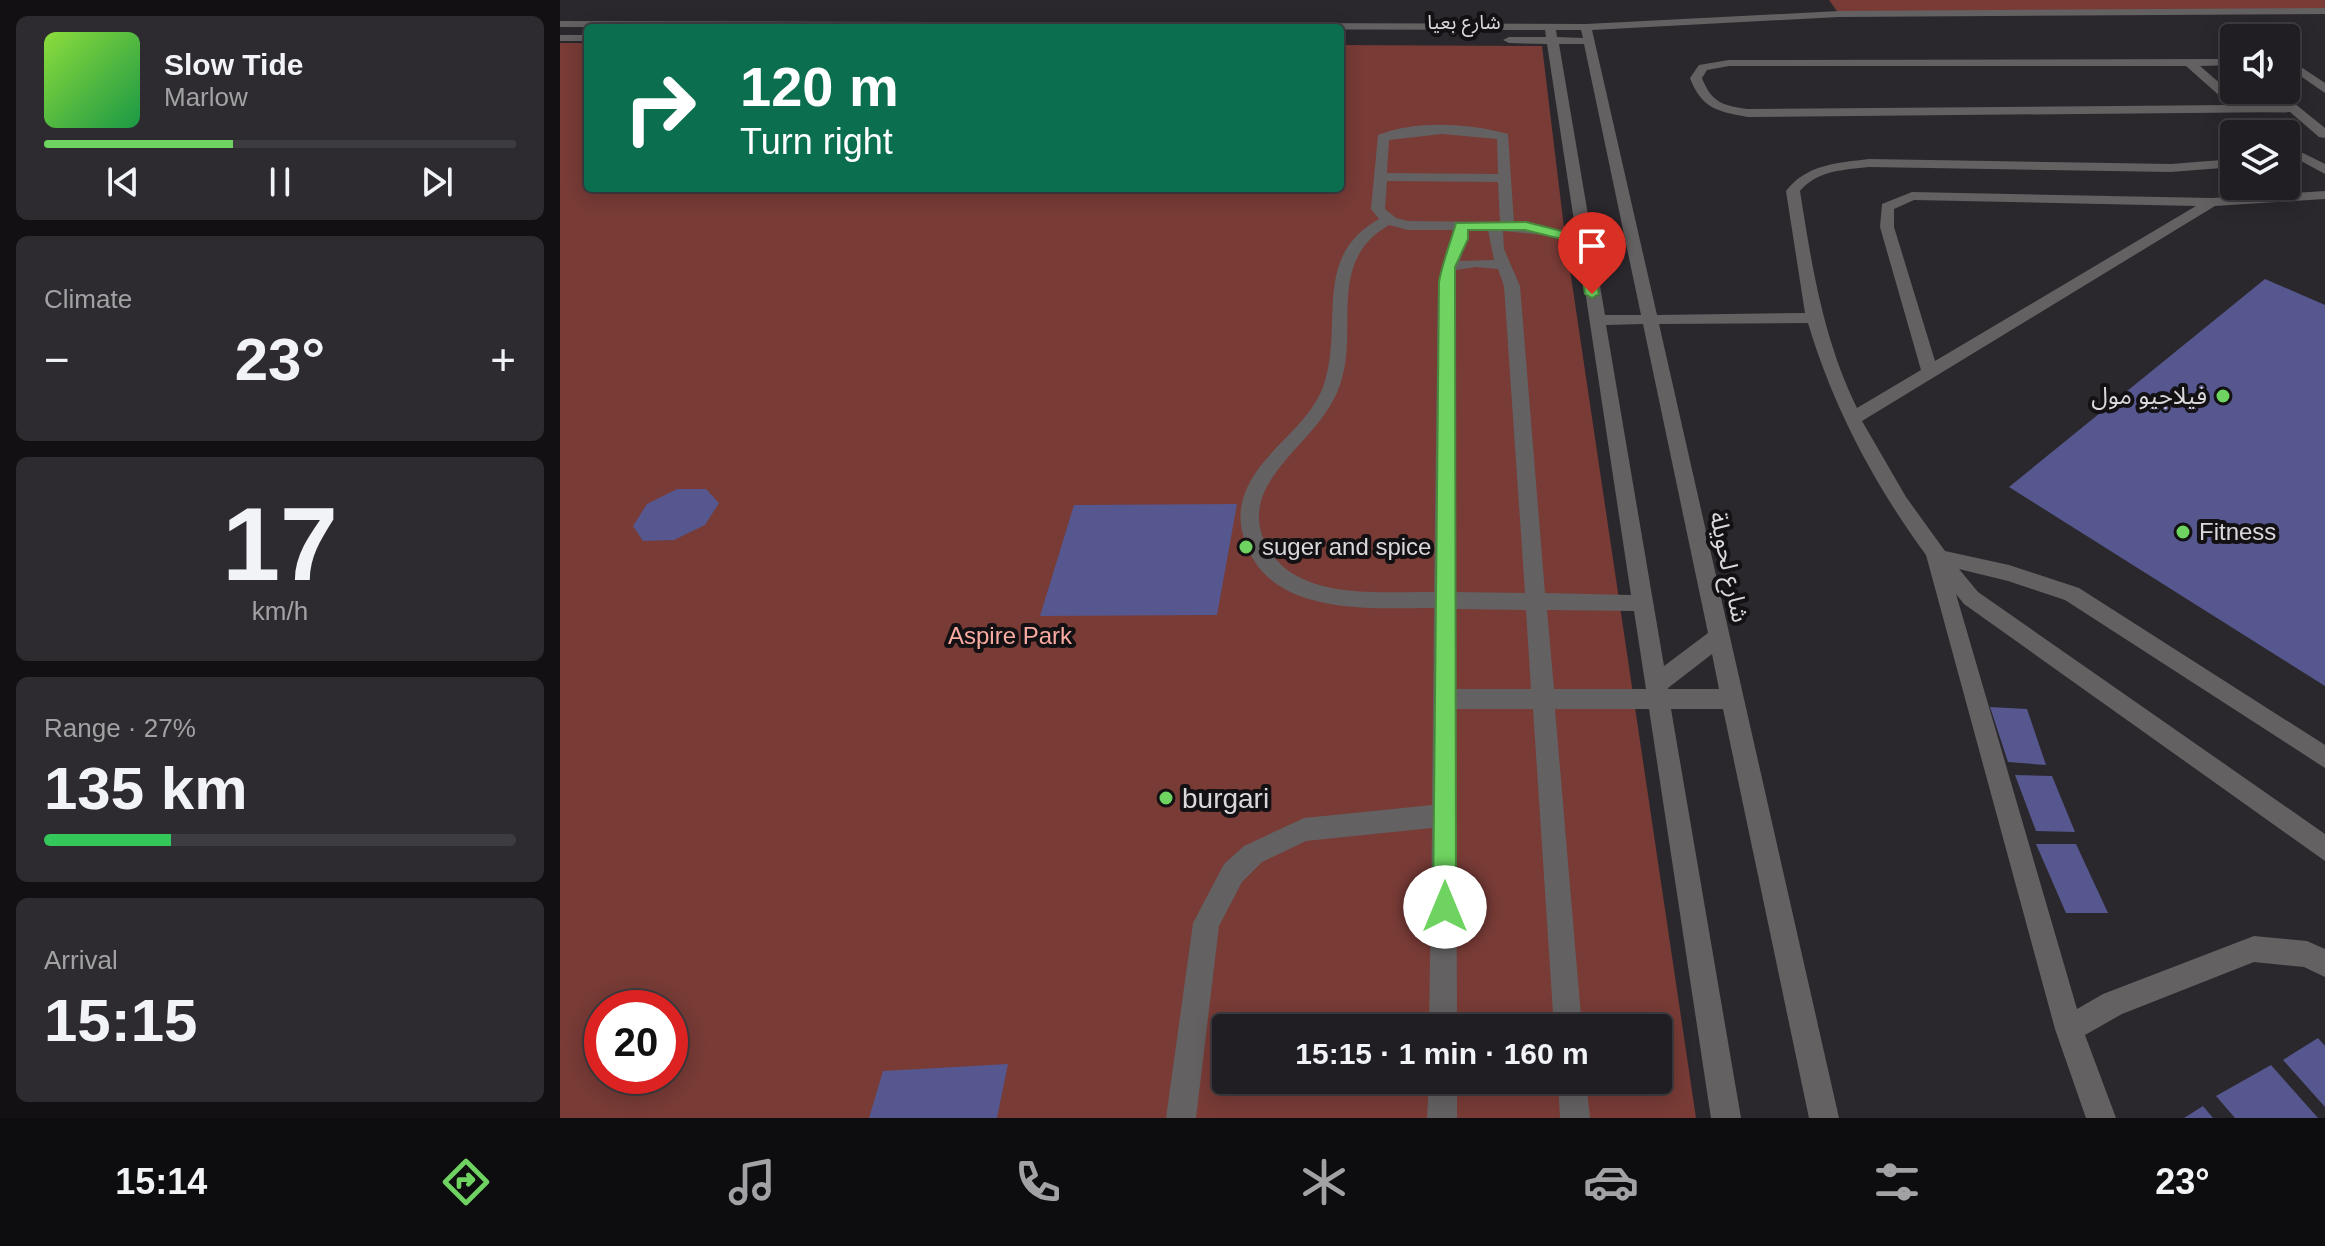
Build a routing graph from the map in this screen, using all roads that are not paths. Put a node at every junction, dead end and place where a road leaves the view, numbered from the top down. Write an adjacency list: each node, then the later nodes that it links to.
1 (1829, 0): 3 (street)
2 (2325, 11): 3 (street, شارع بعيا)
3 (1839, 14): 8 (street, شارع بعيا)
4 (560, 24): 5 (street, شارع بعيا)
5 (584, 24)
6 (1344, 31): 7 (street, شارع بعيا)
7 (1550, 33): 8 (street, شارع بعيا); 11 (street, شارع بعيا); 28 (street)
8 (1587, 34): 38 (street, شارع لحويلة)
9 (560, 38): 10 (street)
10 (584, 38)
11 (1344, 40)
12 (2220, 61): 13 (street)
13 (2189, 62): 17 (street); 17 (street)
14 (2300, 70): 15 (street)
15 (2325, 89)
16 (2287, 104): 18 (street)
17 (2241, 108): 18 (street)
18 (2292, 108): 19 (street)
19 (2324, 134): 21 (street)
20 (2300, 157): 21 (street)
21 (2303, 157): 23 (street)
22 (2220, 164): 36 (street)
23 (2325, 170)
24 (1380, 177): 25 (street); 25 (street); 29 (street)
25 (1506, 178): 31 (street)
26 (2325, 195): 27 (street)
27 (2212, 202): 39 (street); 39 (street)
28 (1567, 214): 32 (street); 33 (street)
29 (1388, 220): 30 (street); 42 (street)
30 (1461, 226): 31 (street); 35 (street)
31 (1501, 226): 32 (street); 34 (street)
32 (1526, 226): 33 (street)
33 (1584, 241): 37 (street)
34 (1504, 265): 35 (street); 43 (street)
35 (1448, 267): 42 (street)
36 (1814, 318): 38 (street); 40 (street)
37 (1597, 320): 38 (street); 44 (street)
38 (1649, 320): 45 (street, شارع لحويلة)
39 (1930, 372): 40 (street)
40 (1852, 419): 41 (street)
41 (1935, 556): 50 (street); 52 (street); 56 (street)
42 (1447, 603): 43 (street); 47 (street)
43 (1536, 603): 44 (street); 49 (street)
44 (1642, 603): 46 (street)
45 (1717, 638): 46 (street); 48 (street, شارع لحويلة)
46 (1657, 692): 48 (street); 49 (street); 62 (street)
47 (1446, 699): 49 (street); 51 (street)
48 (1731, 699): 63 (street, شارع لحويلة)
49 (1544, 702): 55 (street)
50 (2325, 758)
51 (1445, 815): 54 (street); 59 (street)
52 (2325, 849)
53 (2325, 964): 56 (street)
54 (1443, 1014)
55 (1567, 1014)
56 (2069, 1029): 64 (street)
57 (1443, 1094): 60 (street)
58 (1573, 1094): 61 (street)
59 (1181, 1118)
60 (1442, 1118)
61 (1575, 1118)
62 (1726, 1118)
63 (1824, 1118)
64 (2101, 1118)

